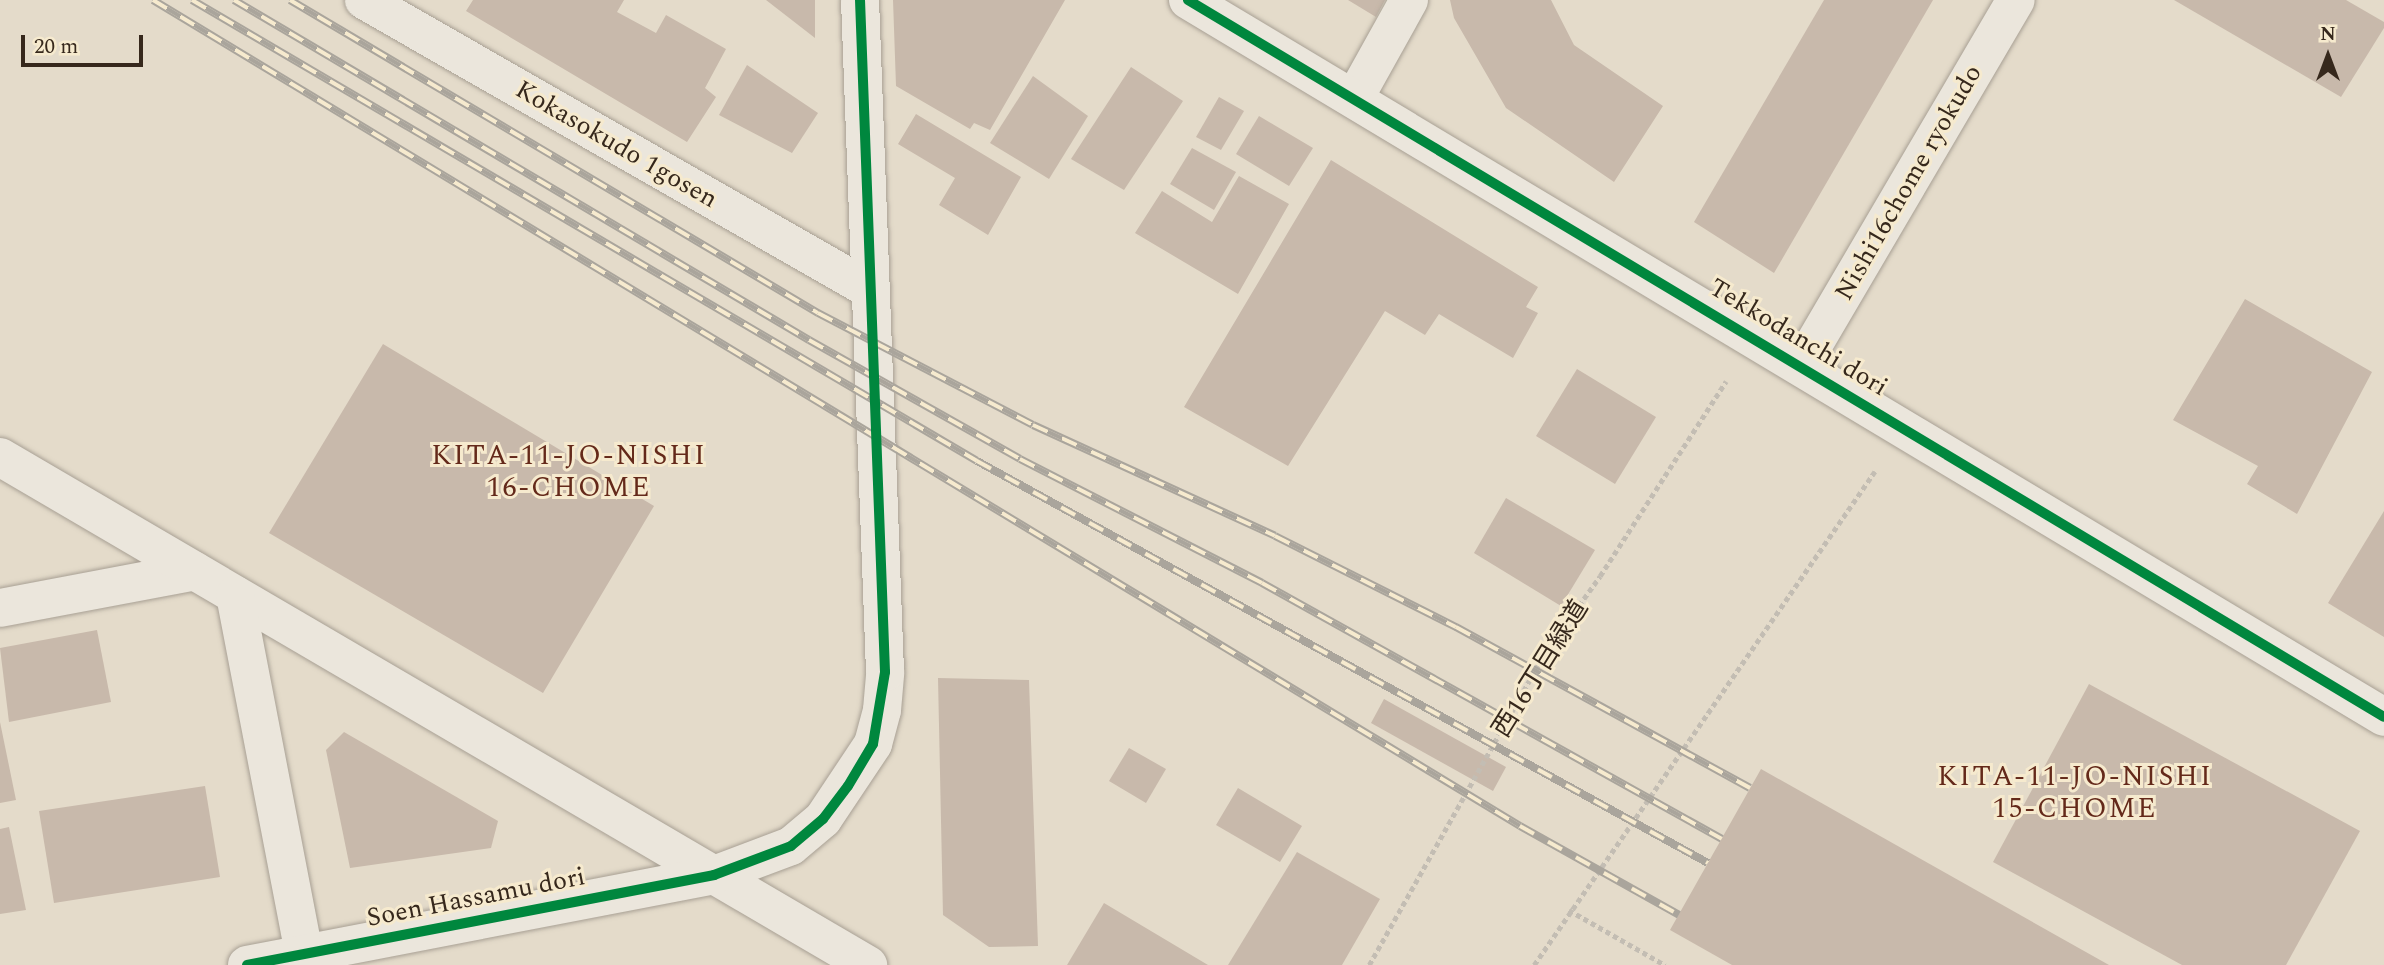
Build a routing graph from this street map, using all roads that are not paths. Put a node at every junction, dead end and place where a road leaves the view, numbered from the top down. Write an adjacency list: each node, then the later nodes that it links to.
1 (365, 0): 7 (street, Kokasokudo 1gosen)
2 (860, 0): 7 (street, Soen Hassamu dori)
3 (1188, 0): 6 (street, Tekkodanchi dori)
4 (1409, 0): 6 (street)
5 (2016, 0): 8 (street, Nishi16chome ryokudo)
6 (1354, 99): 8 (street, Tekkodanchi dori)
7 (869, 289): 14 (street, Soen Hassamu dori)
8 (1801, 366): 13 (street, Tekkodanchi dori)
9 (0, 457): 10 (street)
10 (195, 571): 11 (street); 12 (street)
11 (234, 595): 14 (street); 15 (street)
12 (0, 608)
13 (2384, 717)
14 (714, 875): 15 (street, Soen Hassamu dori); 17 (street)
15 (305, 960): 16 (street, Soen Hassamu dori)
16 (247, 965)
17 (868, 965)

